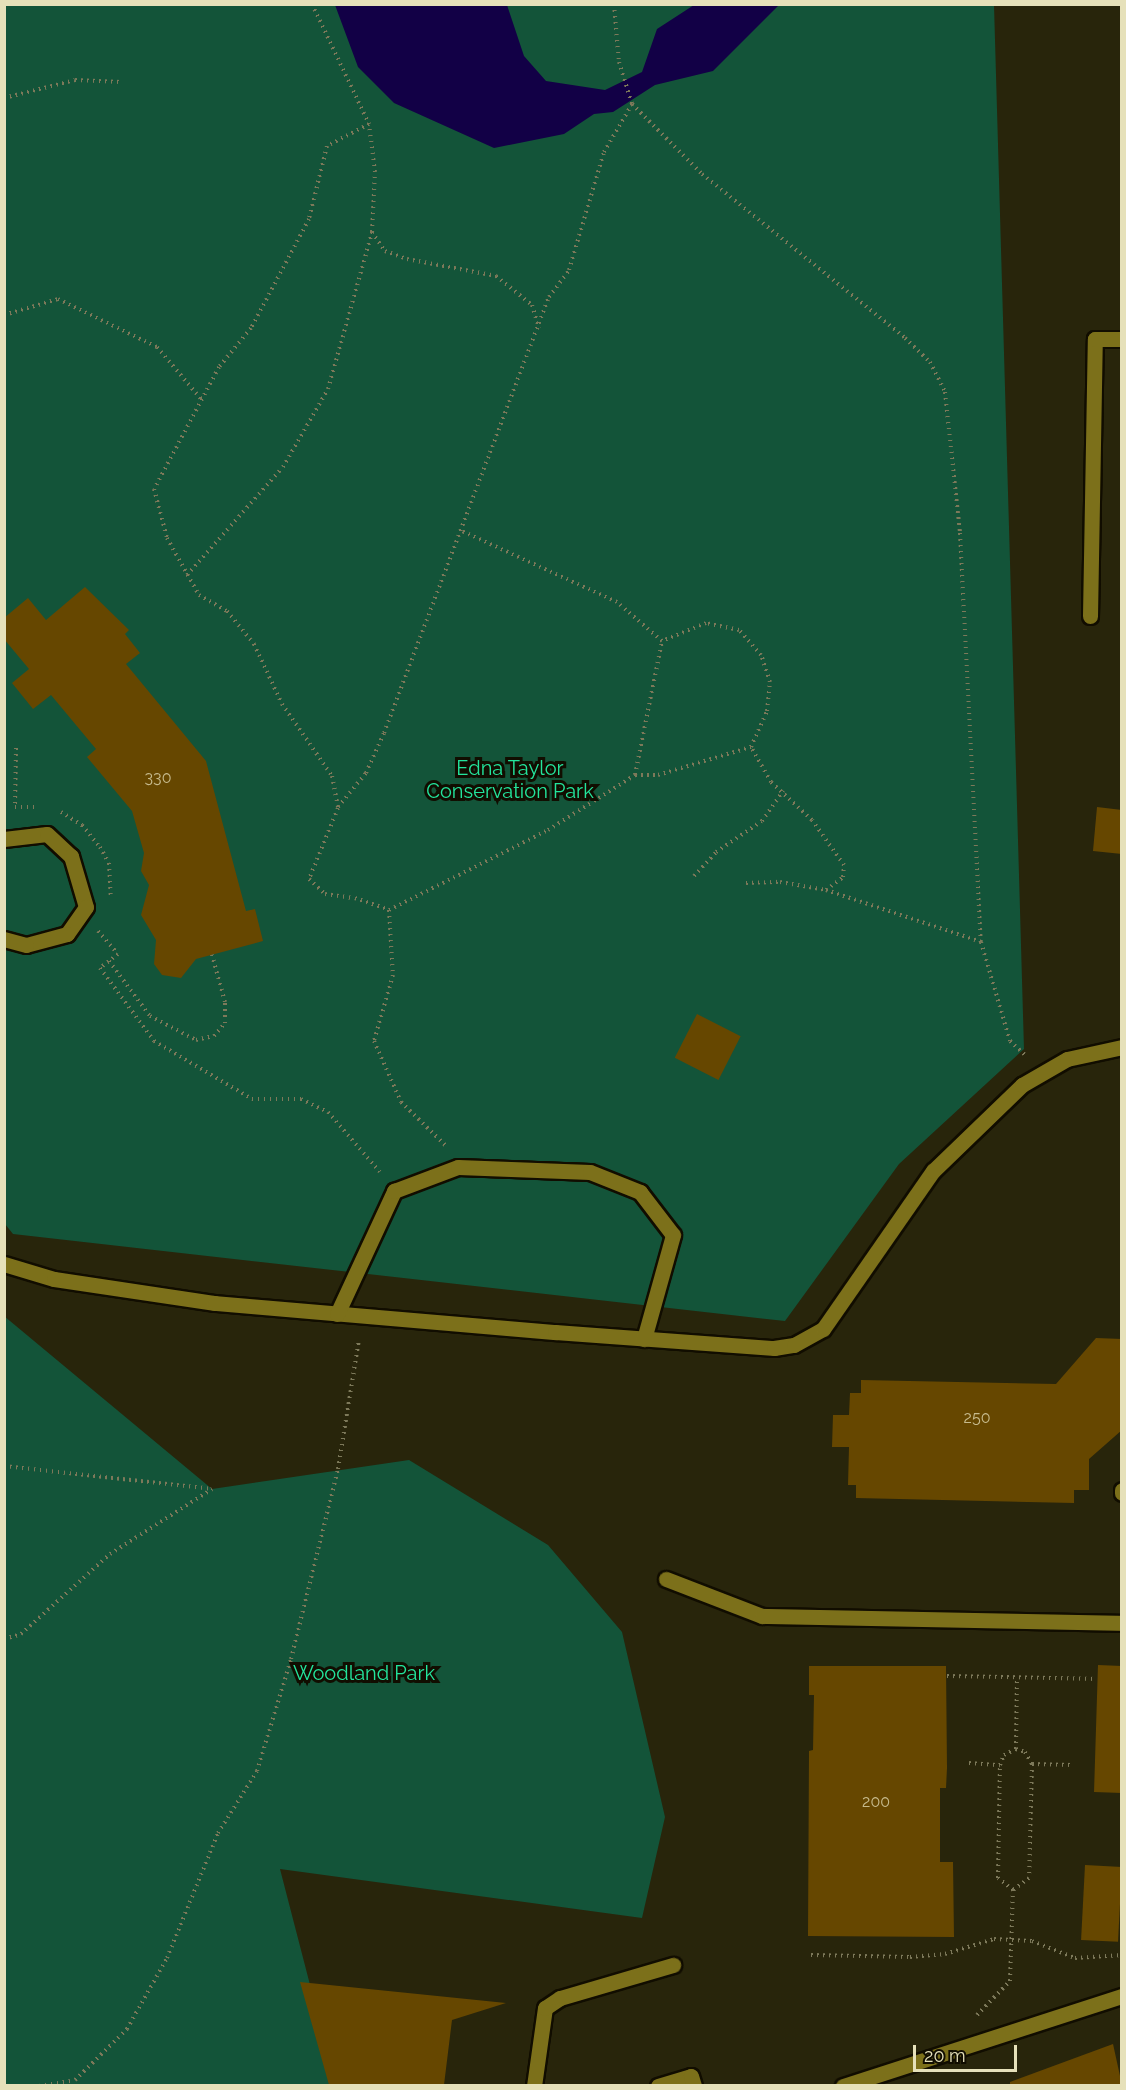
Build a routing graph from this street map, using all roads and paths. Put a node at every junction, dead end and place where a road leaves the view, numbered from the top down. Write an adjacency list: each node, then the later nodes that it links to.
1 (312, 4): 6 (path)
2 (614, 4): 5 (path)
3 (121, 82): 4 (path)
4 (4, 98)
5 (632, 104): 9 (path); 29 (path)
6 (369, 124): 7 (path); 11 (path)
7 (372, 232): 9 (path); 13 (path)
8 (4, 315): 11 (path)
9 (539, 329): 12 (path)
10 (1122, 339): 14 (lane)
11 (202, 400): 13 (path)
12 (462, 531): 15 (path); 20 (path)
13 (187, 575): 20 (path)
14 (1090, 616)
15 (662, 641): 16 (path); 18 (path)
16 (751, 747): 18 (path); 19 (path)
17 (16, 748): 25 (path)
18 (635, 775): 26 (path)
19 (783, 791): 22 (path); 24 (path)
20 (338, 808): 26 (path)
21 (4, 839): 28 (lane)
22 (694, 876)
23 (746, 883): 24 (path)
24 (826, 890): 29 (path)
25 (110, 909)
26 (389, 910): 34 (path)
27 (102, 924): 31 (path)
28 (4, 939)
29 (981, 942): 33 (path)
30 (212, 955): 31 (path)
31 (109, 961): 35 (path)
32 (1122, 1047): 33 (lane)
33 (1042, 1072): 39 (lane)
34 (477, 1167): 35 (lane); 39 (lane)
35 (394, 1191): 37 (lane)
36 (4, 1264): 37 (lane)
37 (337, 1314): 38 (lane)
38 (363, 1316): 39 (lane); 59 (path)
39 (645, 1339)
40 (4, 1466): 43 (path)
41 (666, 1579): 42 (lane)
42 (1122, 1623)
43 (4, 1640)
44 (946, 1676): 45 (path)
45 (1017, 1677): 46 (path); 47 (path)
46 (1097, 1679)
47 (1016, 1749): 49 (path); 50 (path)
48 (969, 1763): 50 (path)
49 (1032, 1764): 51 (path); 52 (path)
50 (1000, 1765): 52 (path)
51 (1072, 1765)
52 (1013, 1890): 53 (path)
53 (1012, 1940): 54 (path); 55 (path); 58 (path)
54 (811, 1955)
55 (1122, 1955)
56 (673, 1965): 60 (lane)
57 (1122, 1996): 58 (lane)
58 (964, 2045): 63 (lane)
59 (39, 2085)
60 (534, 2085)
61 (658, 2085): 62 (lane)
62 (694, 2085)
63 (843, 2085)

